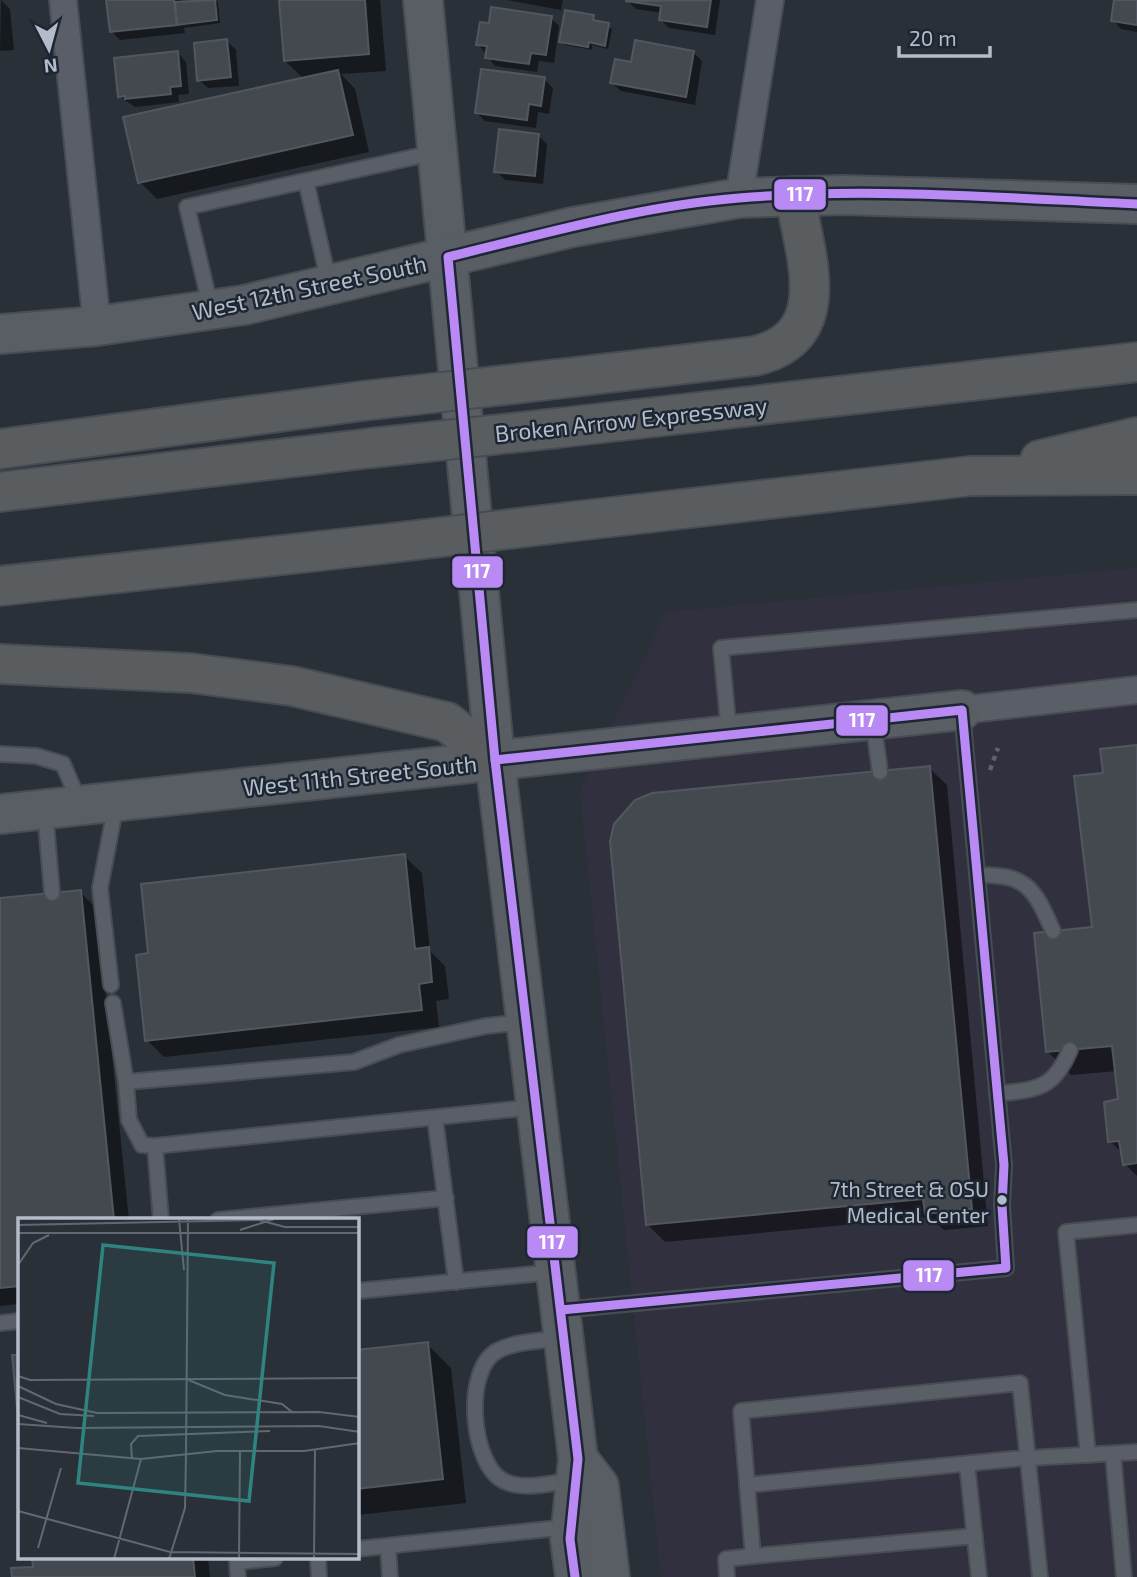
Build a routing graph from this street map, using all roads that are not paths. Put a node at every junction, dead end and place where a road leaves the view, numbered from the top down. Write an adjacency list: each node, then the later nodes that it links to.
1 (62, 0): 12 (street)
2 (422, 0): 4 (main road)
3 (770, 0): 7 (street)
4 (437, 152): 5 (lane); 9 (main road)
5 (306, 181): 10 (lane); 11 (lane)
6 (795, 196): 7 (main road, West 12th Street South); 8 (main road, West 12th Street South); 16 (highway, bridge)
7 (739, 198): 9 (main road, West 12th Street South)
8 (1137, 204)
9 (448, 257): 10 (main road, West 12th Street South); 28 (main road)
10 (329, 285): 11 (main road, West 12th Street South)
11 (211, 310): 12 (main road, West 12th Street South)
12 (97, 326): 13 (main road, West 12th Street South)
13 (0, 334)
14 (1137, 362): 19 (highway, Broken Arrow Expressway, bridge)
15 (1137, 437): 18 (highway)
16 (0, 449)
17 (1137, 475): 18 (highway)
18 (970, 476): 20 (highway, bridge)
19 (0, 492)
20 (0, 586)
21 (1137, 610): 26 (lane)
22 (0, 664): 28 (highway)
23 (1137, 690): 24 (street, West 11th Street South)
24 (962, 710): 25 (main road, West 11th Street South); 32 (lane)
25 (872, 719): 26 (main road, West 11th Street South); 29 (lane)
26 (729, 734): 28 (main road, West 11th Street South)
27 (0, 754): 30 (lane)
28 (495, 760): 30 (main road, West 11th Street South); 37 (main road)
29 (880, 772)
30 (81, 805): 31 (main road, West 11th Street South); 33 (lane); 35 (lane)
31 (0, 814)
32 (977, 875): 34 (lane); 40 (lane)
33 (52, 893)
34 (1053, 930)
35 (111, 985)
36 (113, 1003): 39 (lane)
37 (526, 1022): 39 (lane); 41 (main road)
38 (1070, 1050): 40 (lane)
39 (126, 1082): 43 (lane)
40 (997, 1094): 53 (lane)
41 (536, 1107): 42 (lane); 48 (main road)
42 (435, 1118): 43 (lane); 44 (lane)
43 (155, 1146): 45 (lane)
44 (446, 1198): 46 (lane); 49 (lane)
45 (161, 1218)
46 (239, 1218)
47 (1137, 1225): 56 (lane)
48 (556, 1272): 49 (lane); 53 (main road)
49 (456, 1282): 50 (lane)
50 (359, 1291)
51 (18, 1321): 52 (lane)
52 (0, 1323)
53 (562, 1324): 59 (main road); 59 (lane)
54 (1137, 1452): 55 (lane)
55 (1113, 1454): 56 (lane); 74 (lane)
56 (1088, 1455): 57 (lane)
57 (1028, 1458): 58 (lane); 60 (lane); 73 (lane)
58 (967, 1464): 60 (lane); 62 (lane)
59 (577, 1470): 61 (main road); 70 (main road)
60 (747, 1485): 65 (lane)
61 (572, 1527): 63 (lane); 69 (main road)
62 (975, 1536): 65 (lane); 72 (lane)
63 (388, 1546): 64 (lane); 68 (lane)
64 (359, 1549)
65 (753, 1556): 71 (lane)
66 (256, 1560): 67 (lane)
67 (238, 1577)
68 (390, 1577)
69 (575, 1577)
70 (610, 1577)
71 (727, 1577)
72 (979, 1577)
73 (1040, 1577)
74 (1125, 1577)

